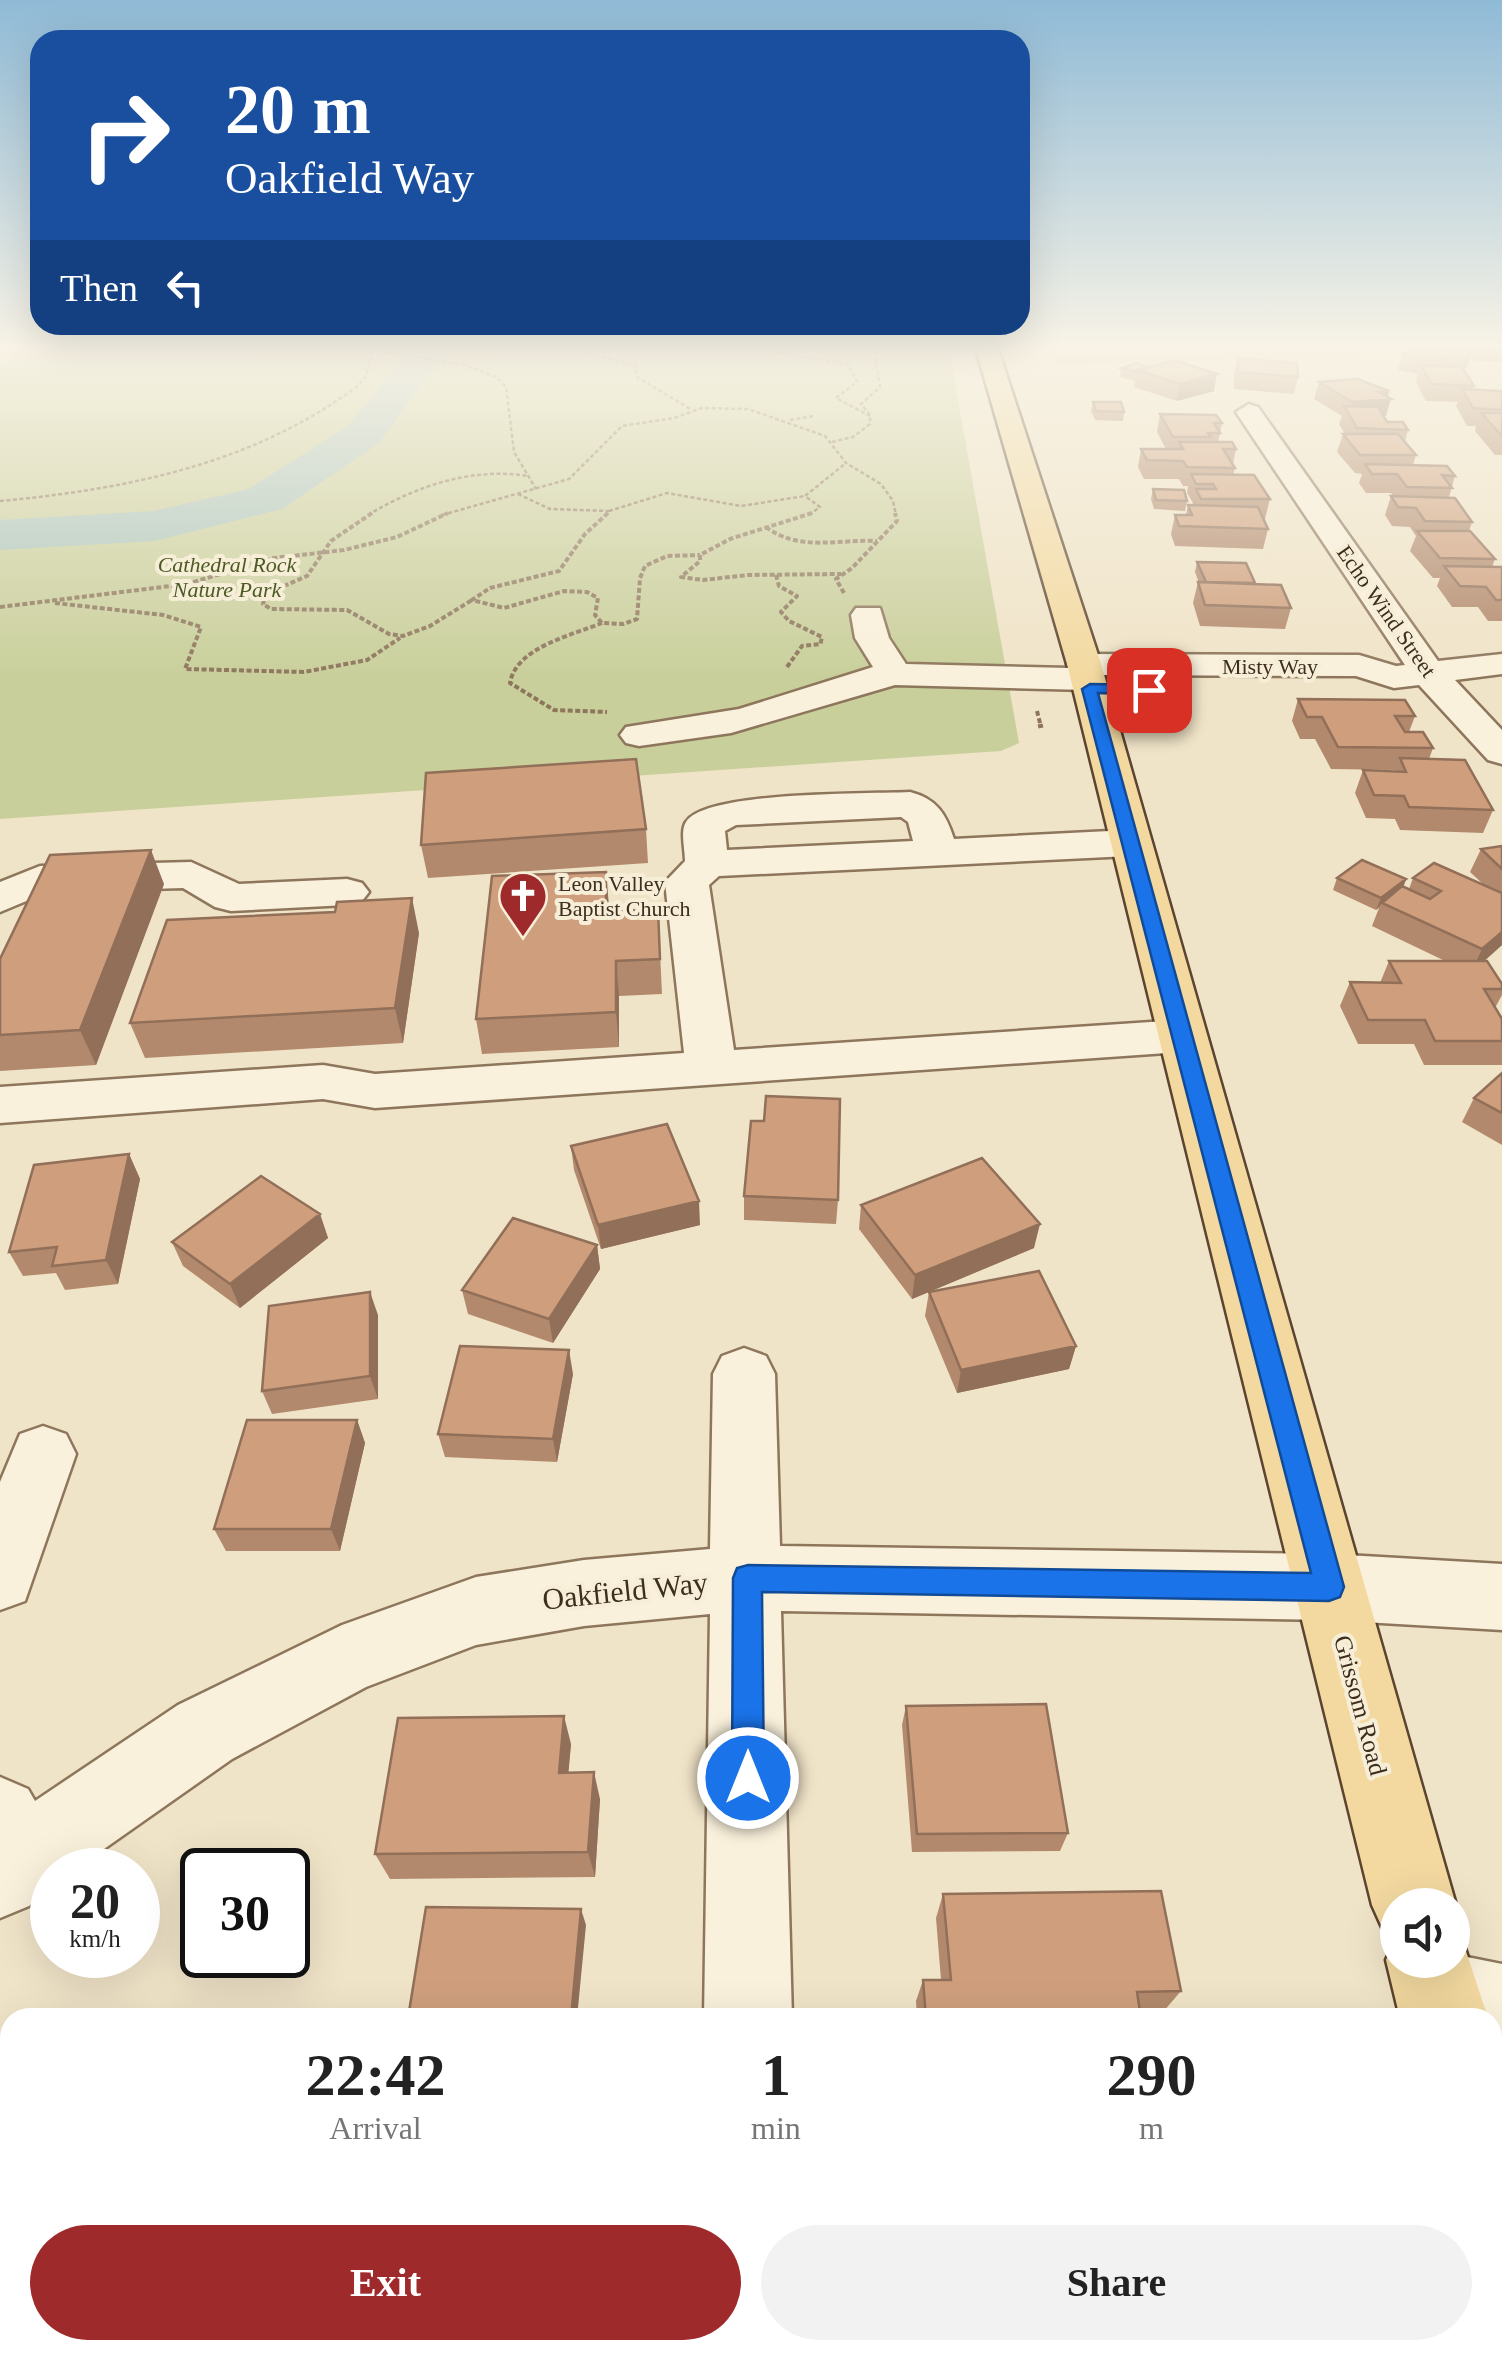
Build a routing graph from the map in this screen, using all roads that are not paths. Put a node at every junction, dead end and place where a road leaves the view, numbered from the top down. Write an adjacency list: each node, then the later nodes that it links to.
1 (1021, 459): 7 (main road, Grissom Road)
2 (1278, 459): 6 (street, Echo Wind Street)
3 (856, 604): 5 (street)
4 (1502, 664): 6 (street, Misty Way)
5 (895, 674): 7 (street, Misty Way); 8 (street, Misty Way)
6 (1412, 676): 7 (street, Misty Way); 9 (street, Echo Wind Street)
7 (1087, 677): 10 (main road, Grissom Road)
8 (628, 723)
9 (1502, 752)
10 (1129, 843): 13 (main road, Grissom Road); 14 (street)
11 (347, 892): 12 (street)
12 (0, 898)
13 (1181, 1036): 14 (street); 20 (main road, Grissom Road)
14 (711, 1068): 15 (street)
15 (0, 1105)
16 (744, 1374): 19 (street)
17 (44, 1454): 18 (street)
18 (0, 1578)
19 (748, 1578): 20 (street, Oakfield Way); 22 (street, Oakfield Way); 24 (street)
20 (1329, 1587): 21 (street, Oakfield Way); 23 (main road, Grissom Road)
21 (1502, 1597)
22 (7, 1851)
23 (1409, 1888)
24 (748, 2008)

